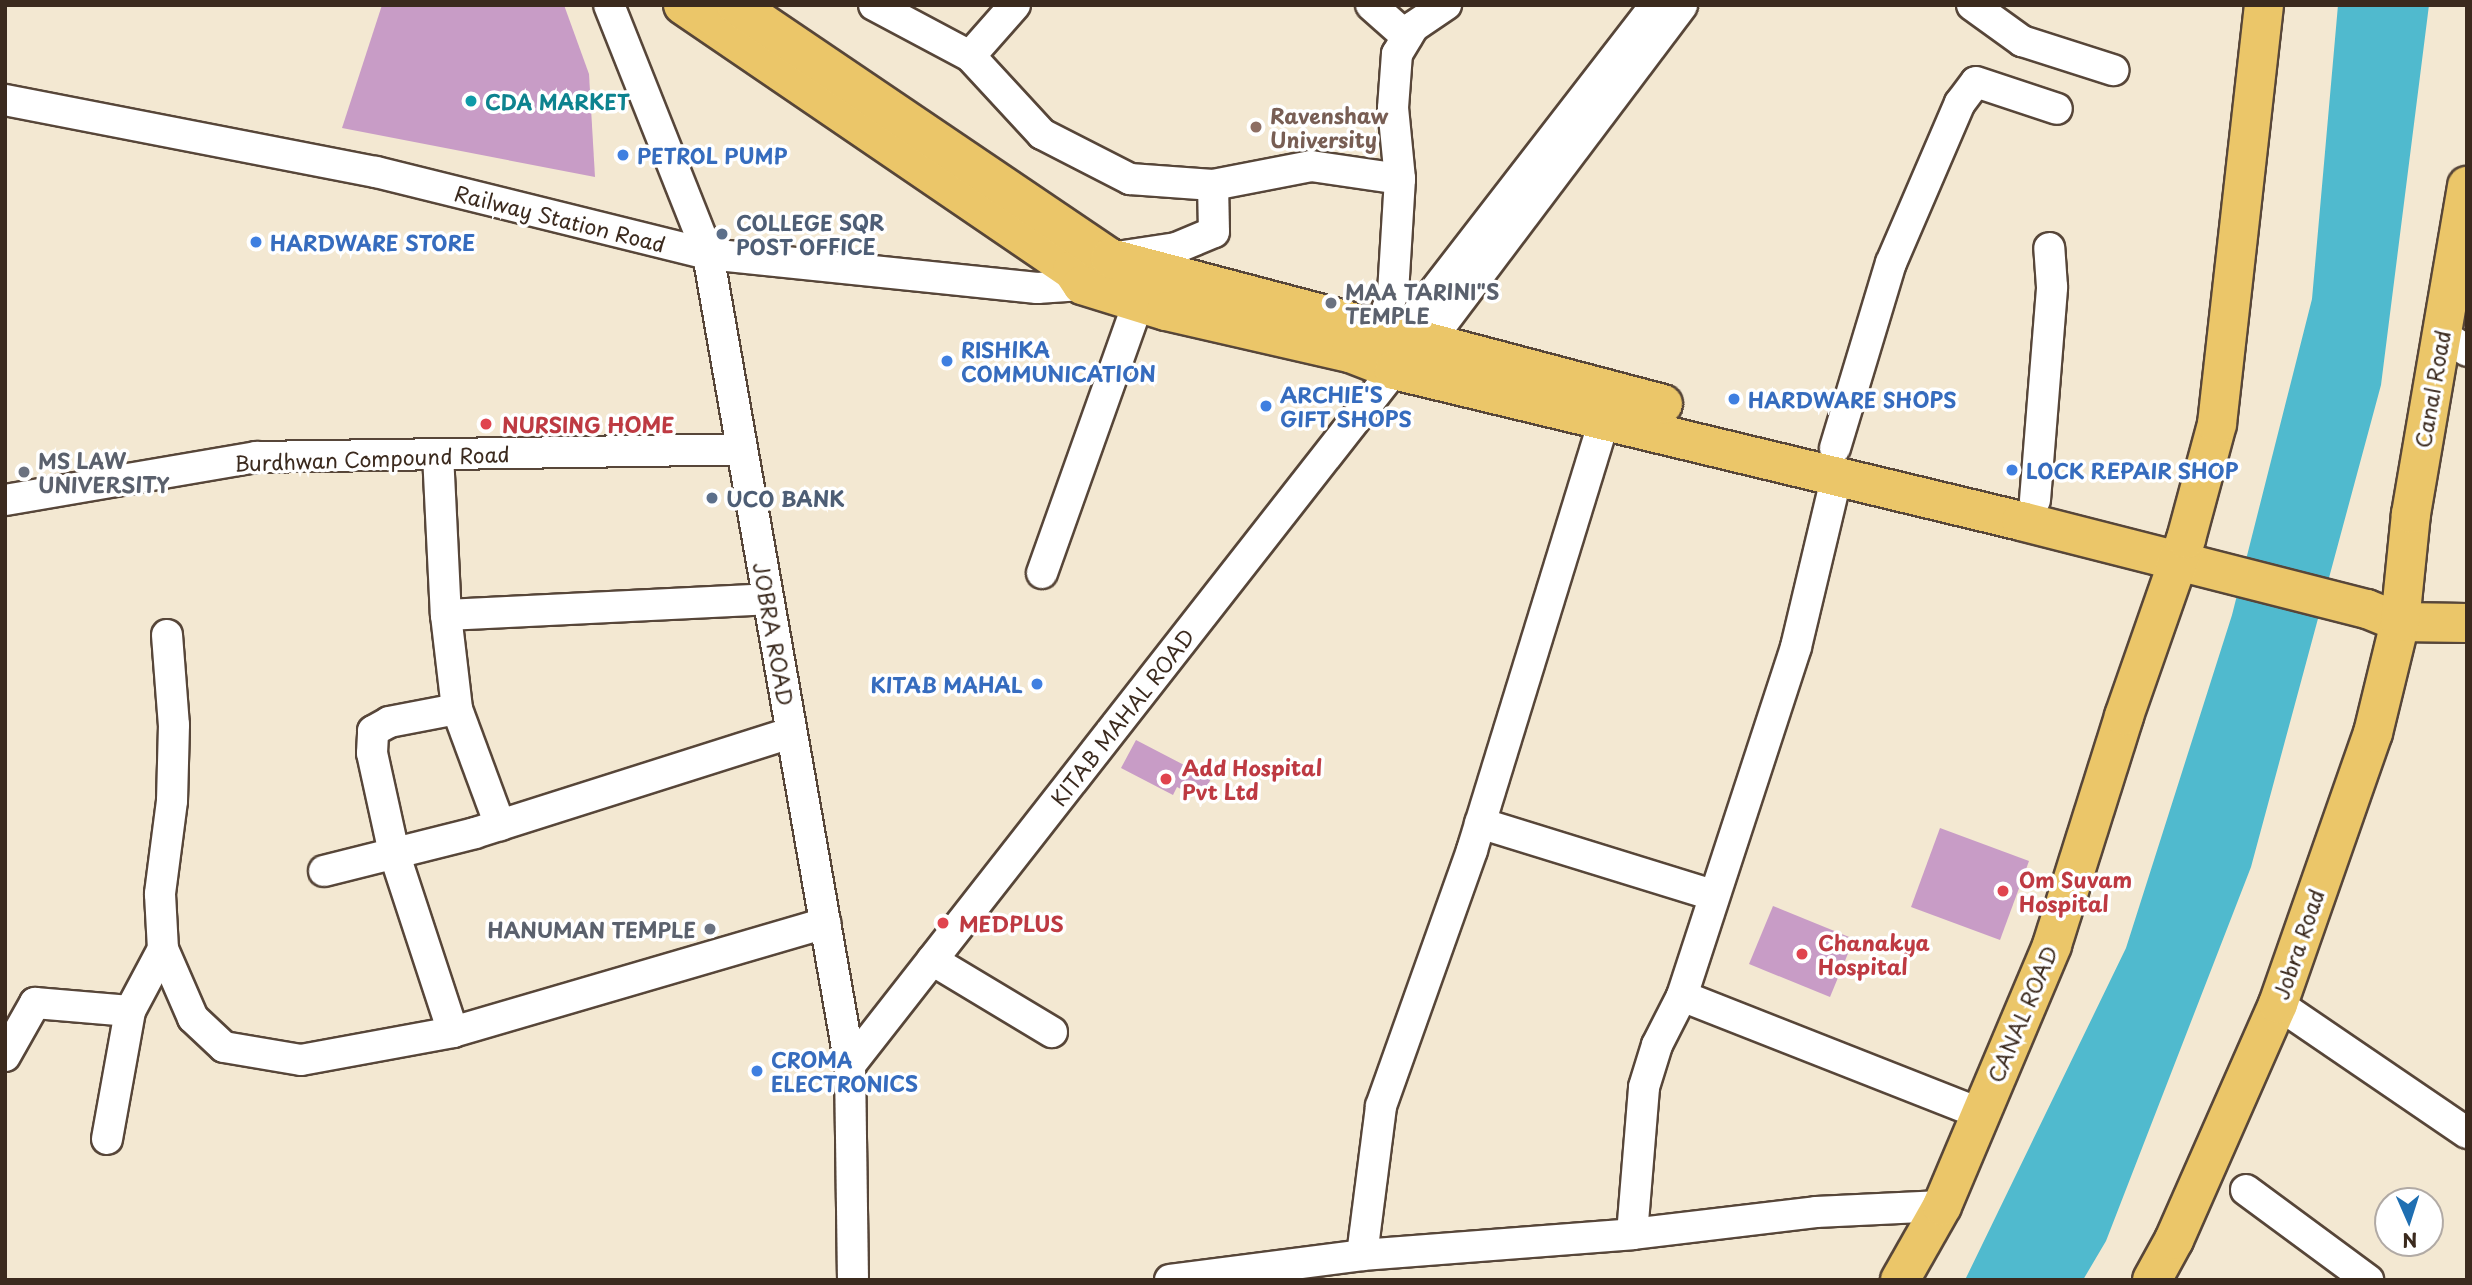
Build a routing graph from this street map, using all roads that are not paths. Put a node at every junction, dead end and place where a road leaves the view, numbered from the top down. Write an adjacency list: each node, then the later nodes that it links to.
1 (609, 5): 21 (street, JOBRA ROAD)
2 (683, 5): 23 (main road)
3 (736, 5): 22 (main road)
4 (874, 5): 13 (street)
5 (1015, 5): 13 (street)
6 (1371, 5): 12 (street)
7 (1446, 5): 12 (street)
8 (1656, 5): 26 (street)
9 (1682, 5): 26 (street)
10 (1972, 5): 14 (street)
11 (2264, 5): 33 (main road, CANAL ROAD)
12 (1406, 37): 17 (street)
13 (970, 56): 18 (street)
14 (2113, 70)
15 (5, 100): 21 (street, Railway Station Road)
16 (2057, 109): 30 (street)
17 (1400, 179): 18 (street); 26 (street)
18 (1213, 185): 22 (street)
19 (2467, 186): 25 (main road, Canal Road)
20 (2049, 248): 32 (street)
21 (708, 254): 23 (street, Railway Station Road); 28 (street, JOBRA ROAD)
22 (1110, 258): 23 (street); 26 (main road)
23 (1082, 285): 24 (main road)
24 (1138, 303): 26 (main road); 34 (street)
25 (2454, 343): 36 (main road, Canal Road)
26 (1400, 345): 27 (main road); 30 (main road); 49 (street, KITAB MAHAL ROAD)
27 (1605, 417): 30 (main road); 42 (street)
28 (742, 449): 29 (street, Burdhwan Compound Road); 35 (street, JOBRA ROAD)
29 (438, 454): 31 (street, Burdhwan Compound Road); 37 (street)
30 (1836, 462): 32 (main road); 33 (main road); 46 (street)
31 (5, 500)
32 (2035, 500): 33 (main road)
33 (2190, 553): 36 (main road); 57 (main road, CANAL ROAD)
34 (1042, 573)
35 (768, 599): 37 (street); 41 (street, JOBRA ROAD)
36 (2385, 602): 38 (main road); 51 (main road, Jobra Road)
37 (446, 615): 40 (street)
38 (2467, 622)
39 (167, 635): 48 (street)
40 (457, 709): 43 (street); 44 (street)
41 (792, 733): 43 (street); 47 (street, JOBRA ROAD)
42 (1480, 823): 46 (street); 63 (street)
43 (500, 825): 44 (street)
44 (394, 853): 45 (street); 53 (street)
45 (324, 871)
46 (1712, 895): 50 (street)
47 (825, 923): 53 (street); 56 (street, JOBRA ROAD)
48 (163, 949): 52 (street); 53 (street)
49 (932, 960): 54 (street); 56 (street, KITAB MAHAL ROAD)
50 (1682, 996): 57 (street); 62 (street)
51 (2278, 1004): 58 (street); 67 (main road, Jobra Road)
52 (130, 1011): 55 (street); 59 (street)
53 (453, 1032)
54 (1052, 1032)
55 (5, 1056)
56 (850, 1065): 64 (street, JOBRA ROAD)
57 (1979, 1113): 61 (main road, CANAL ROAD)
58 (2467, 1133)
59 (107, 1139)
60 (2246, 1190): 68 (street)
61 (1942, 1206): 62 (street); 66 (main road, CANAL ROAD)
62 (1632, 1234): 63 (street)
63 (1363, 1255): 65 (street)
64 (853, 1280)
65 (1170, 1280)
66 (1900, 1280)
67 (2152, 1280)
68 (2368, 1280)

